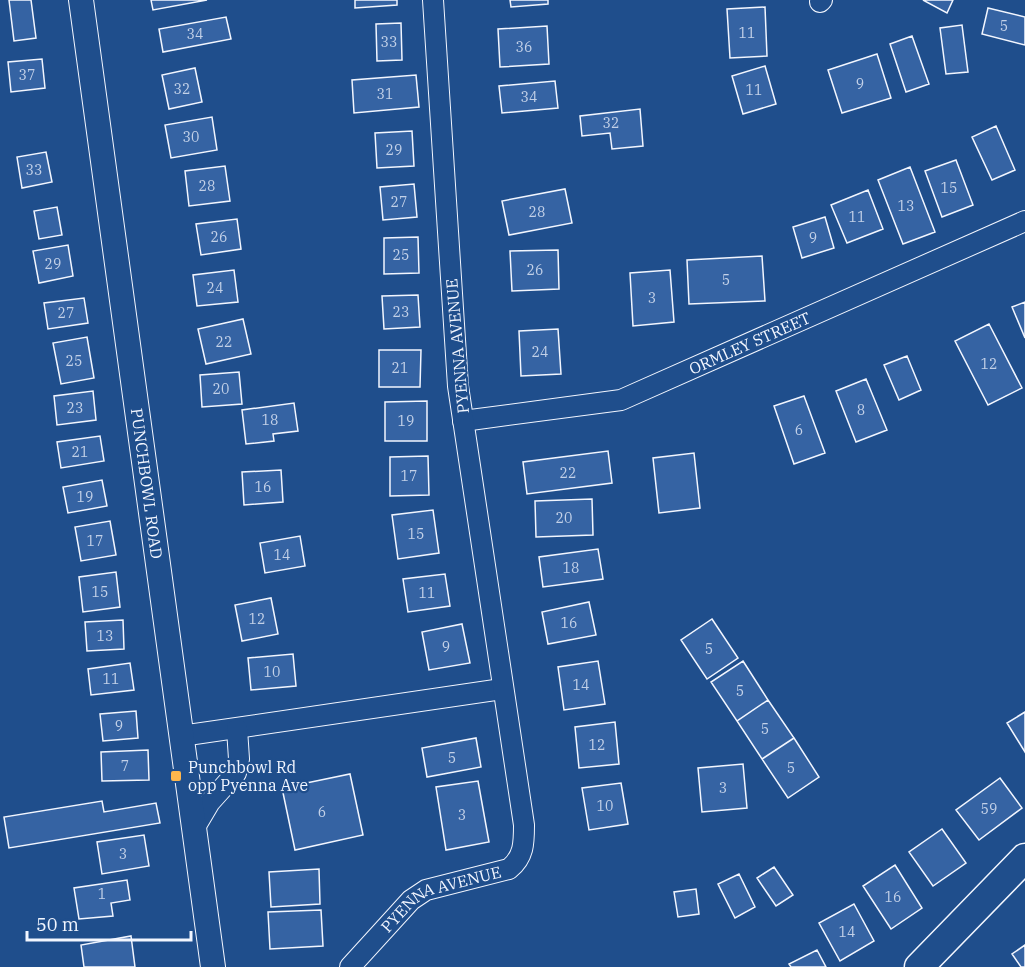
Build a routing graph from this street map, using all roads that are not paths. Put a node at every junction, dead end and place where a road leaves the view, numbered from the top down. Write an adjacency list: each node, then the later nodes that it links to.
1 (81, 0): 7 (street, PUNCHBOWL ROAD)
2 (433, 0): 4 (street, PYENNA AVENUE)
3 (1025, 221): 4 (street, ORMLEY STREET)
4 (463, 421): 5 (street, PYENNA AVENUE)
5 (502, 689): 6 (street); 11 (street, PYENNA AVENUE)
6 (237, 729): 7 (street); 8 (street)
7 (181, 736): 8 (street, PUNCHBOWL ROAD)
8 (194, 829): 10 (street, PUNCHBOWL ROAD)
9 (1025, 858): 12 (main road)
10 (213, 967)
11 (350, 967)
12 (919, 967)

